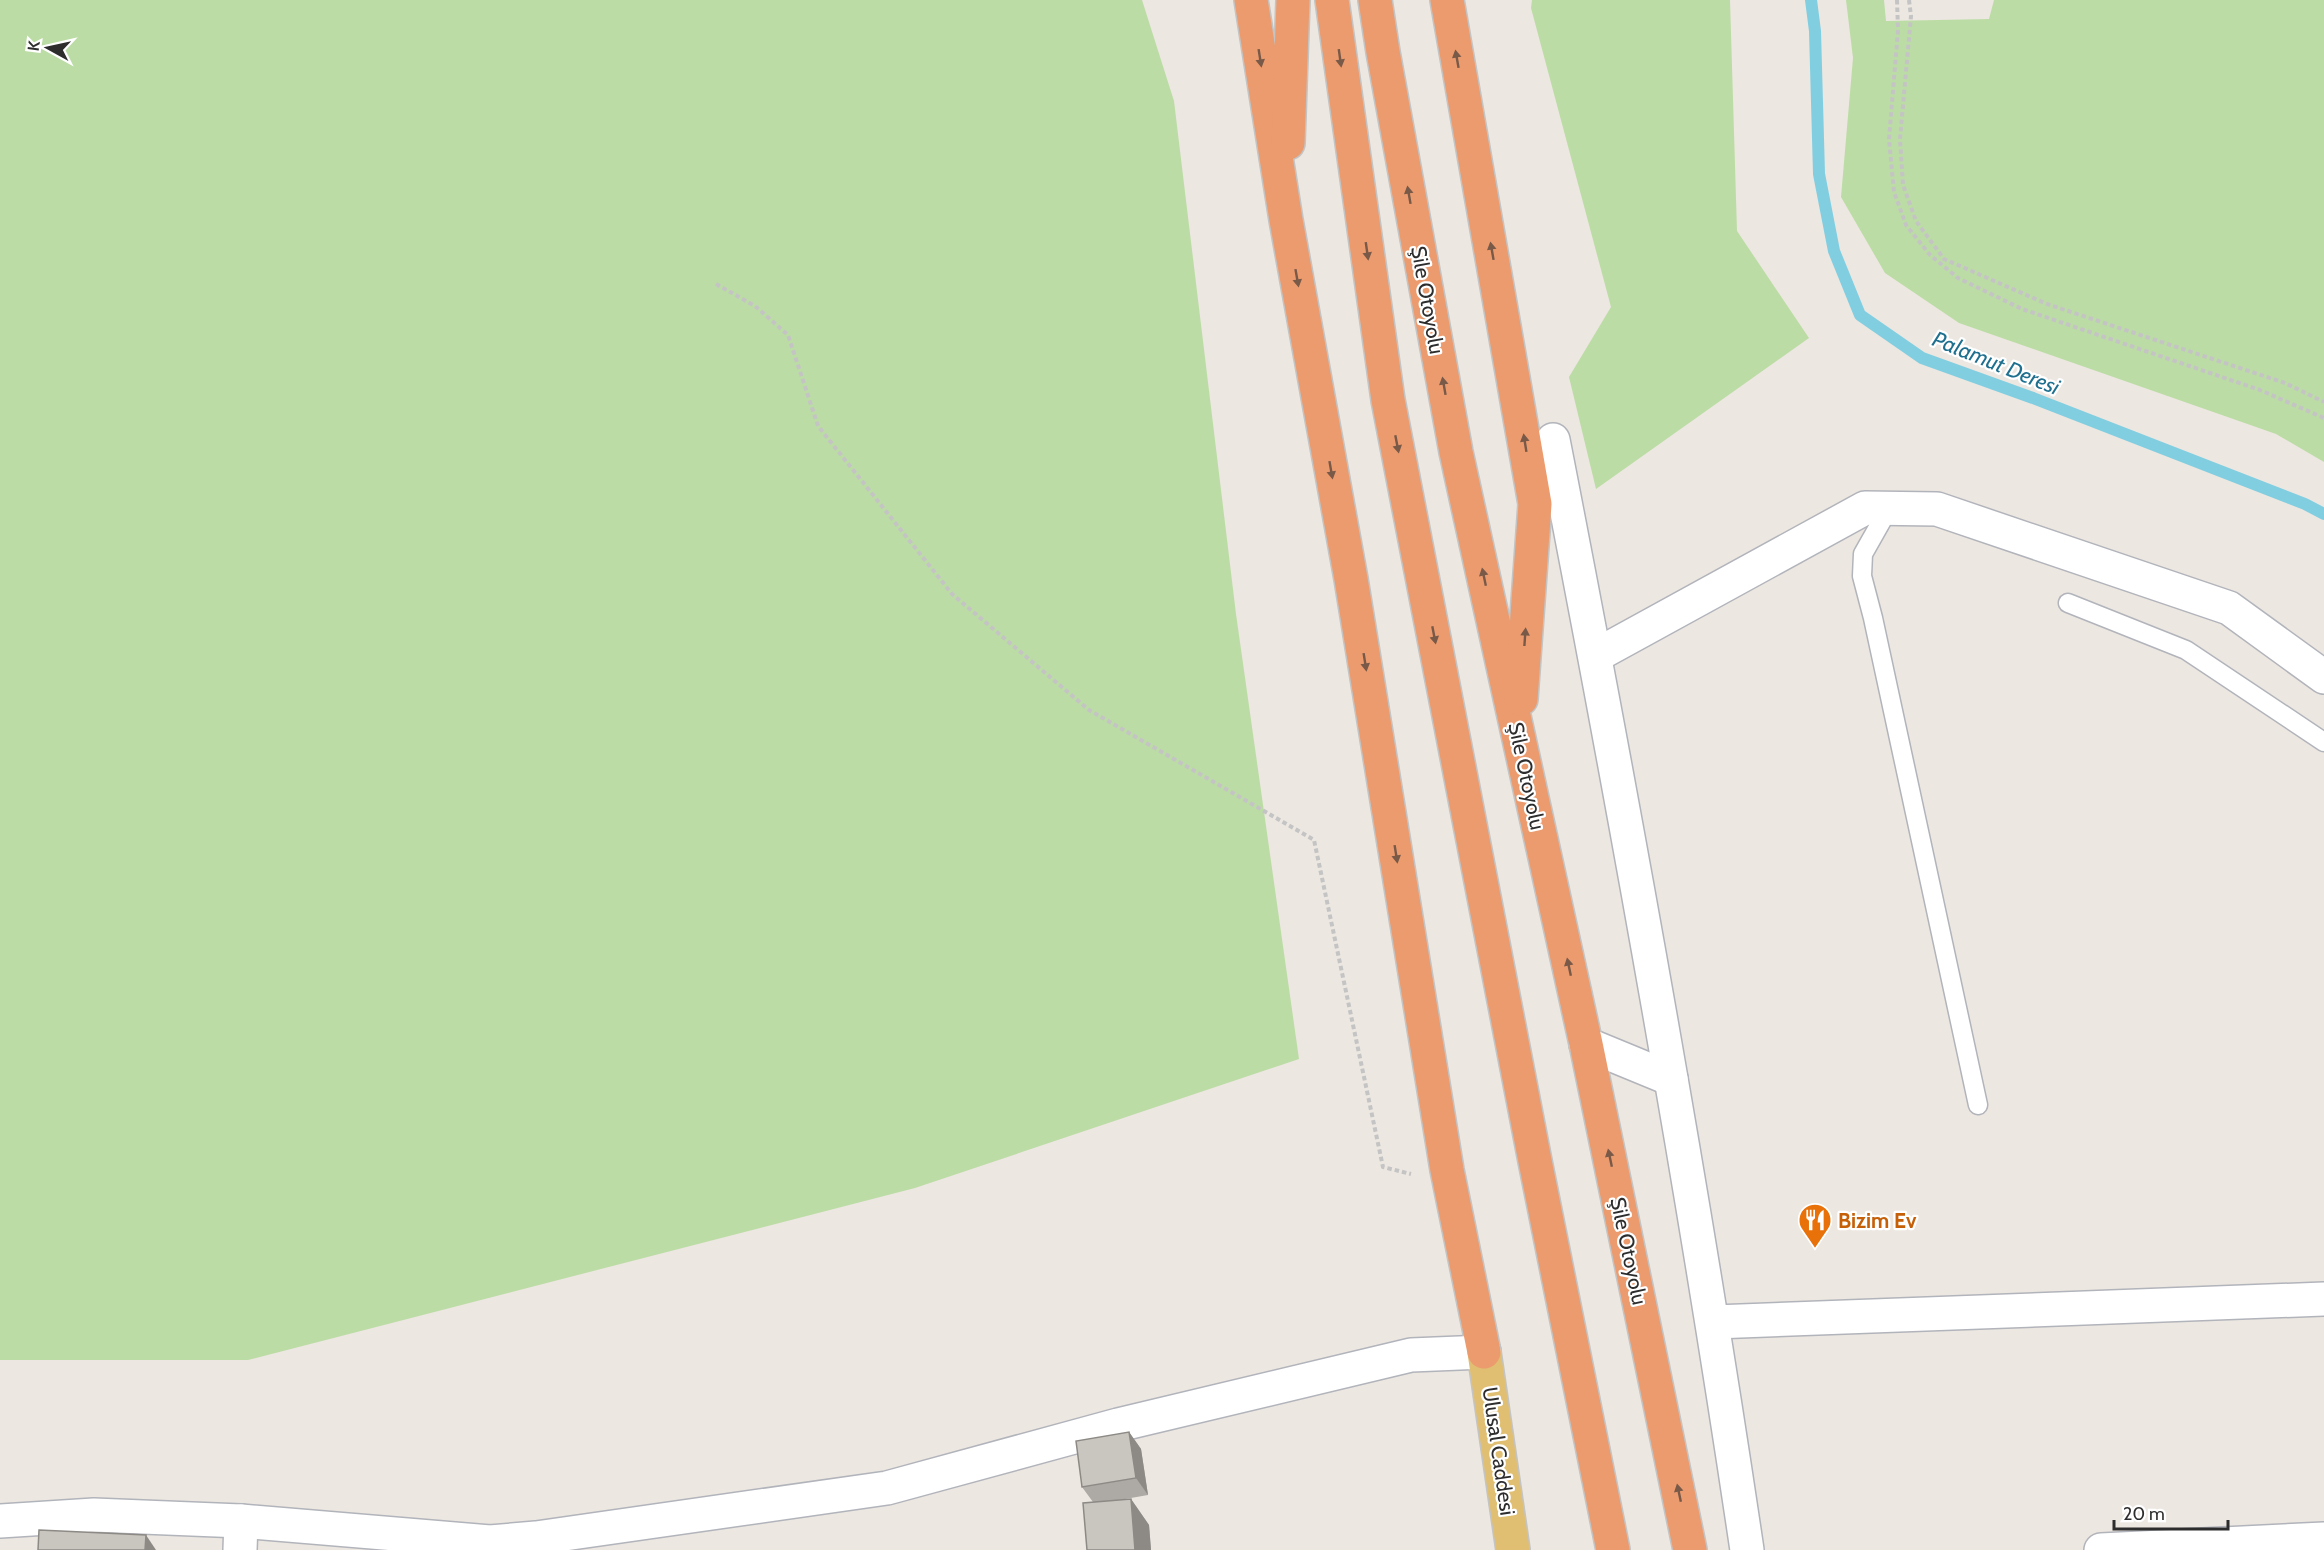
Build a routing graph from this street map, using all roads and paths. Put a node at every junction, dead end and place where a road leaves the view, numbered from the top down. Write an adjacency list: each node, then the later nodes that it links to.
1 (1251, 0): 8 (highway, one-way to 8)
2 (1293, 0): 8 (highway)
3 (1332, 0): 31 (highway, one-way to 31)
4 (1376, 0): 17 (highway, Şile Otoyolu, one-way to 4)
5 (1447, 0): 17 (highway, one-way to 5)
6 (1897, 0): 11 (path)
7 (1909, 0): 10 (path)
8 (1286, 220): 22 (highway, one-way to 22)
9 (716, 284): 22 (path)
10 (2324, 402)
11 (2324, 418)
12 (1553, 440): 15 (street)
13 (1889, 508): 15 (street); 16 (street); 21 (lane)
14 (2068, 603): 18 (lane)
15 (1595, 656): 20 (street)
16 (2324, 677)
17 (1518, 737): 19 (highway, Şile Otoyolu, one-way to 17)
18 (2324, 742)
19 (1587, 1044): 20 (street); 32 (highway, Şile Otoyolu, one-way to 19)
20 (1671, 1079): 24 (street)
21 (1978, 1105)
22 (1450, 1182): 25 (highway)
23 (2324, 1299): 24 (street)
24 (1714, 1322): 33 (street)
25 (1484, 1352): 29 (street); 30 (main road, Ulusal Caddesi)
26 (0, 1521): 27 (street)
27 (241, 1536): 29 (street)
28 (2324, 1539): 34 (street)
29 (490, 1546)
30 (1513, 1550)
31 (1613, 1550)
32 (1690, 1550)
33 (1747, 1550)
34 (2101, 1550)

